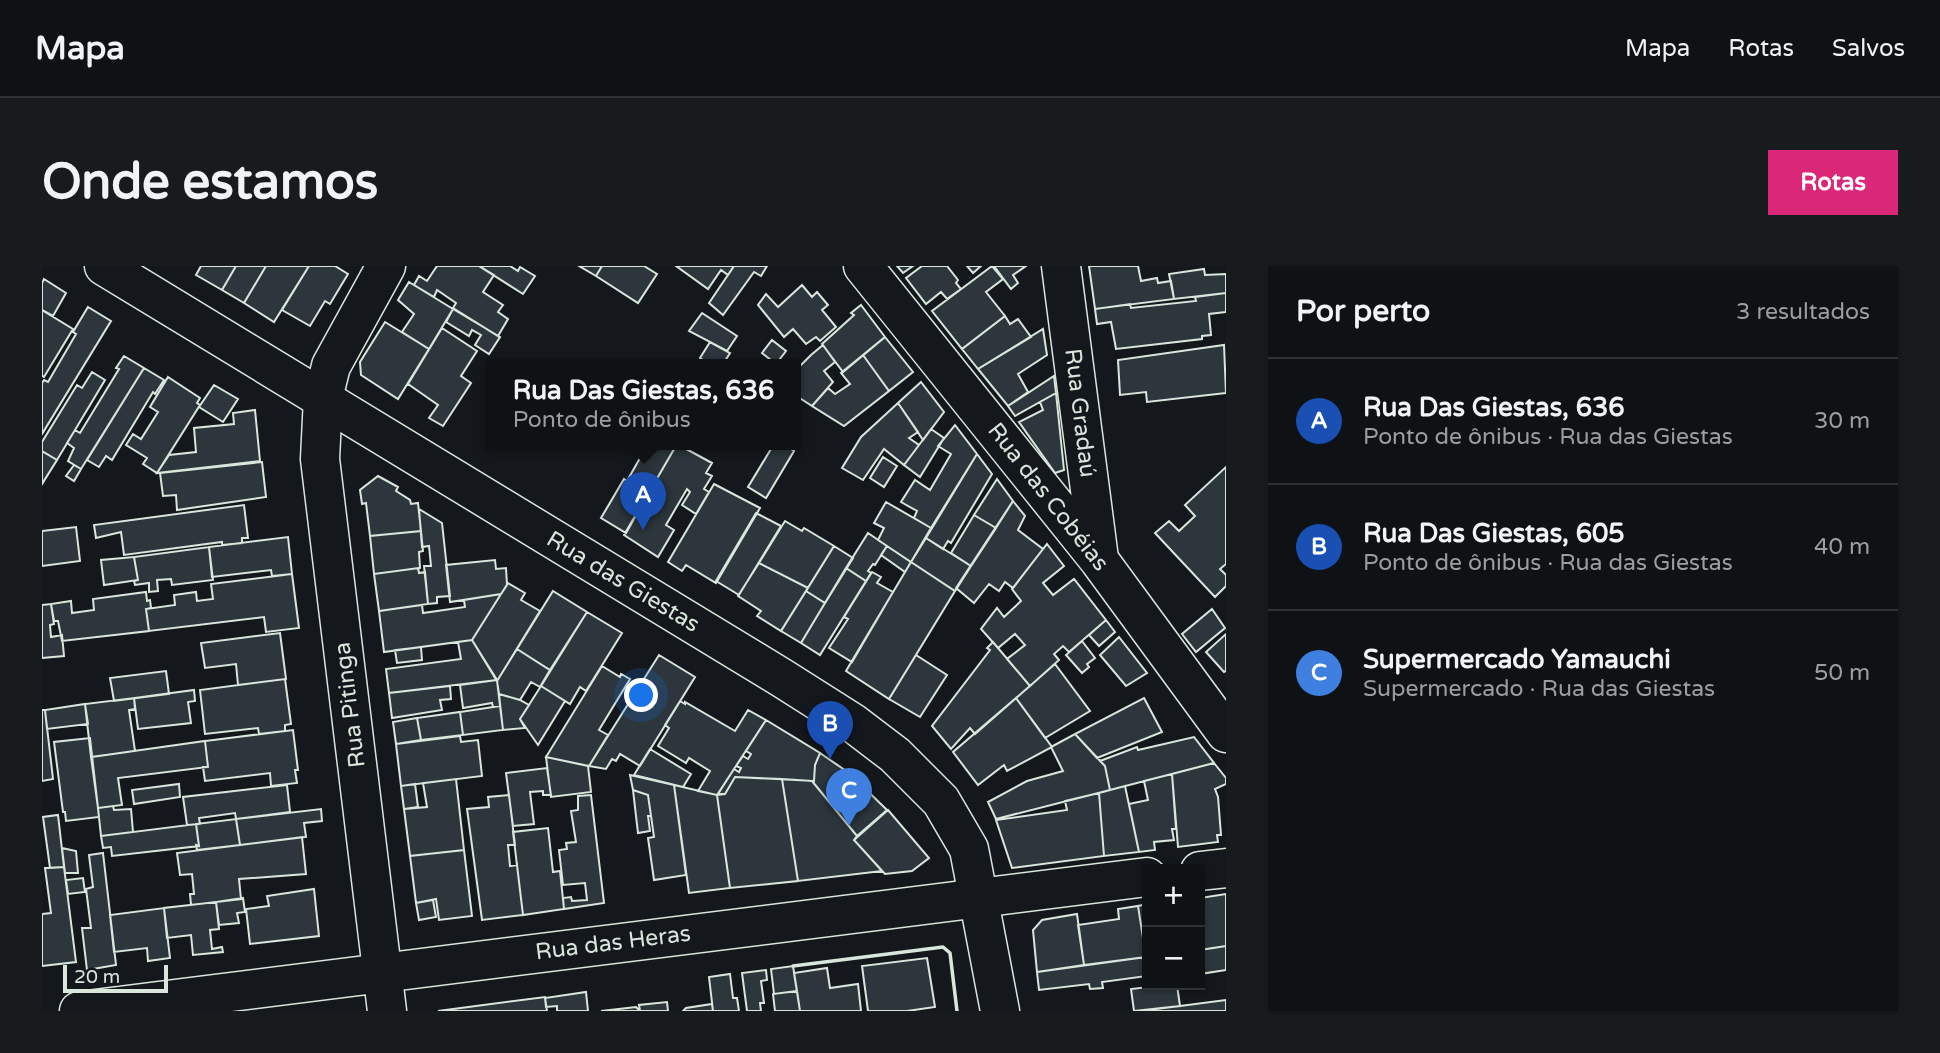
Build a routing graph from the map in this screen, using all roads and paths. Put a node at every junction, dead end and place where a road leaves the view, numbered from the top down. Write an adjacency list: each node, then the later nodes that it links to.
1 (104, 266): 5 (street, Rua das Giestas)
2 (386, 266): 5 (street, Rua Pitinga)
3 (863, 266): 6 (street, Rua das Cobéias)
4 (1061, 266): 6 (street, Rua Gradaú)
5 (323, 398): 11 (street, Rua das Giestas); 12 (street, Rua Pitinga)
6 (1099, 560): 7 (street, Rua das Cobéias)
7 (1226, 733)
8 (1226, 867): 9 (street)
9 (1205, 870)
10 (1142, 878): 11 (street, Rua das Heras)
11 (979, 898): 12 (street, Rua das Heras); 15 (street, Rua das Giestas)
12 (383, 972): 13 (street, Rua das Heras); 14 (street, Rua Pitinga)
13 (79, 1011)
14 (387, 1011)
15 (1000, 1011)

